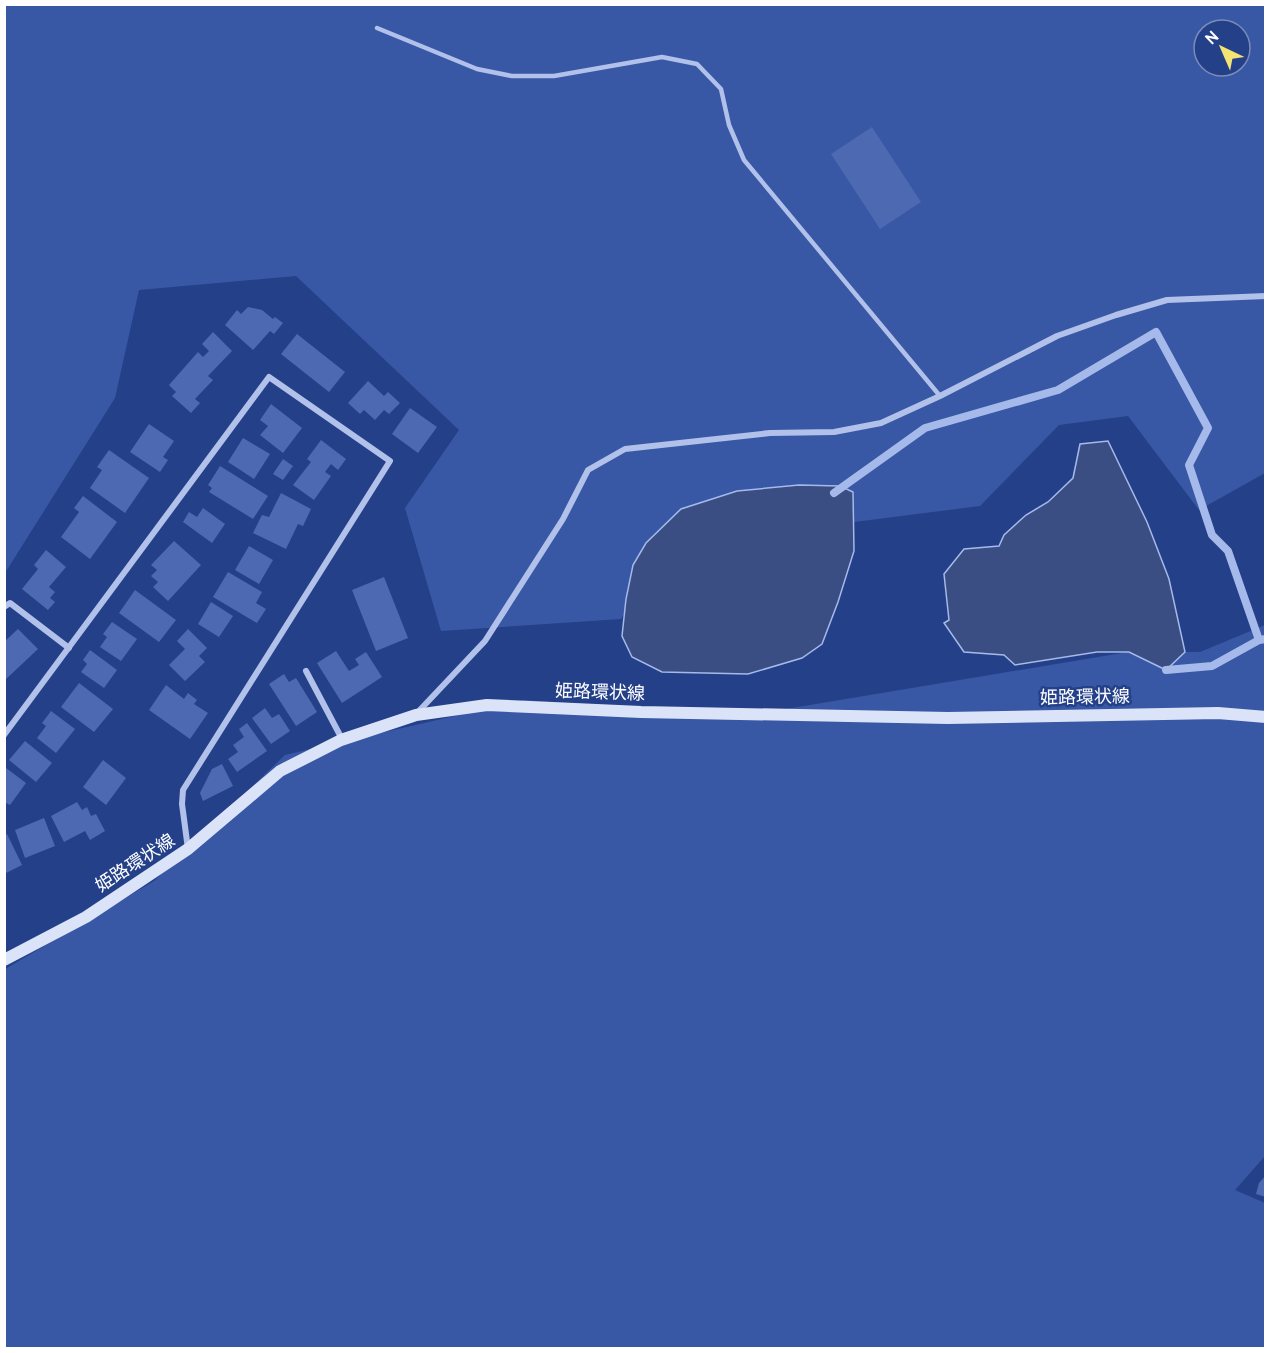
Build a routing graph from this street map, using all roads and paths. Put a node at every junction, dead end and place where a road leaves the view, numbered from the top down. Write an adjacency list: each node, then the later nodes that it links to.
1 (377, 28): 3 (lane)
2 (1266, 296): 3 (street)
3 (940, 396): 7 (street)
4 (4, 607): 5 (street)
5 (69, 648): 9 (street); 11 (street)
6 (306, 671): 10 (street)
7 (416, 715): 8 (main road, 姫路環状線); 10 (main road, 姫路環状線)
8 (1266, 717)
9 (4, 735)
10 (342, 739): 11 (main road, 姫路環状線)
11 (188, 849): 12 (main road, 姫路環状線)
12 (4, 960)

